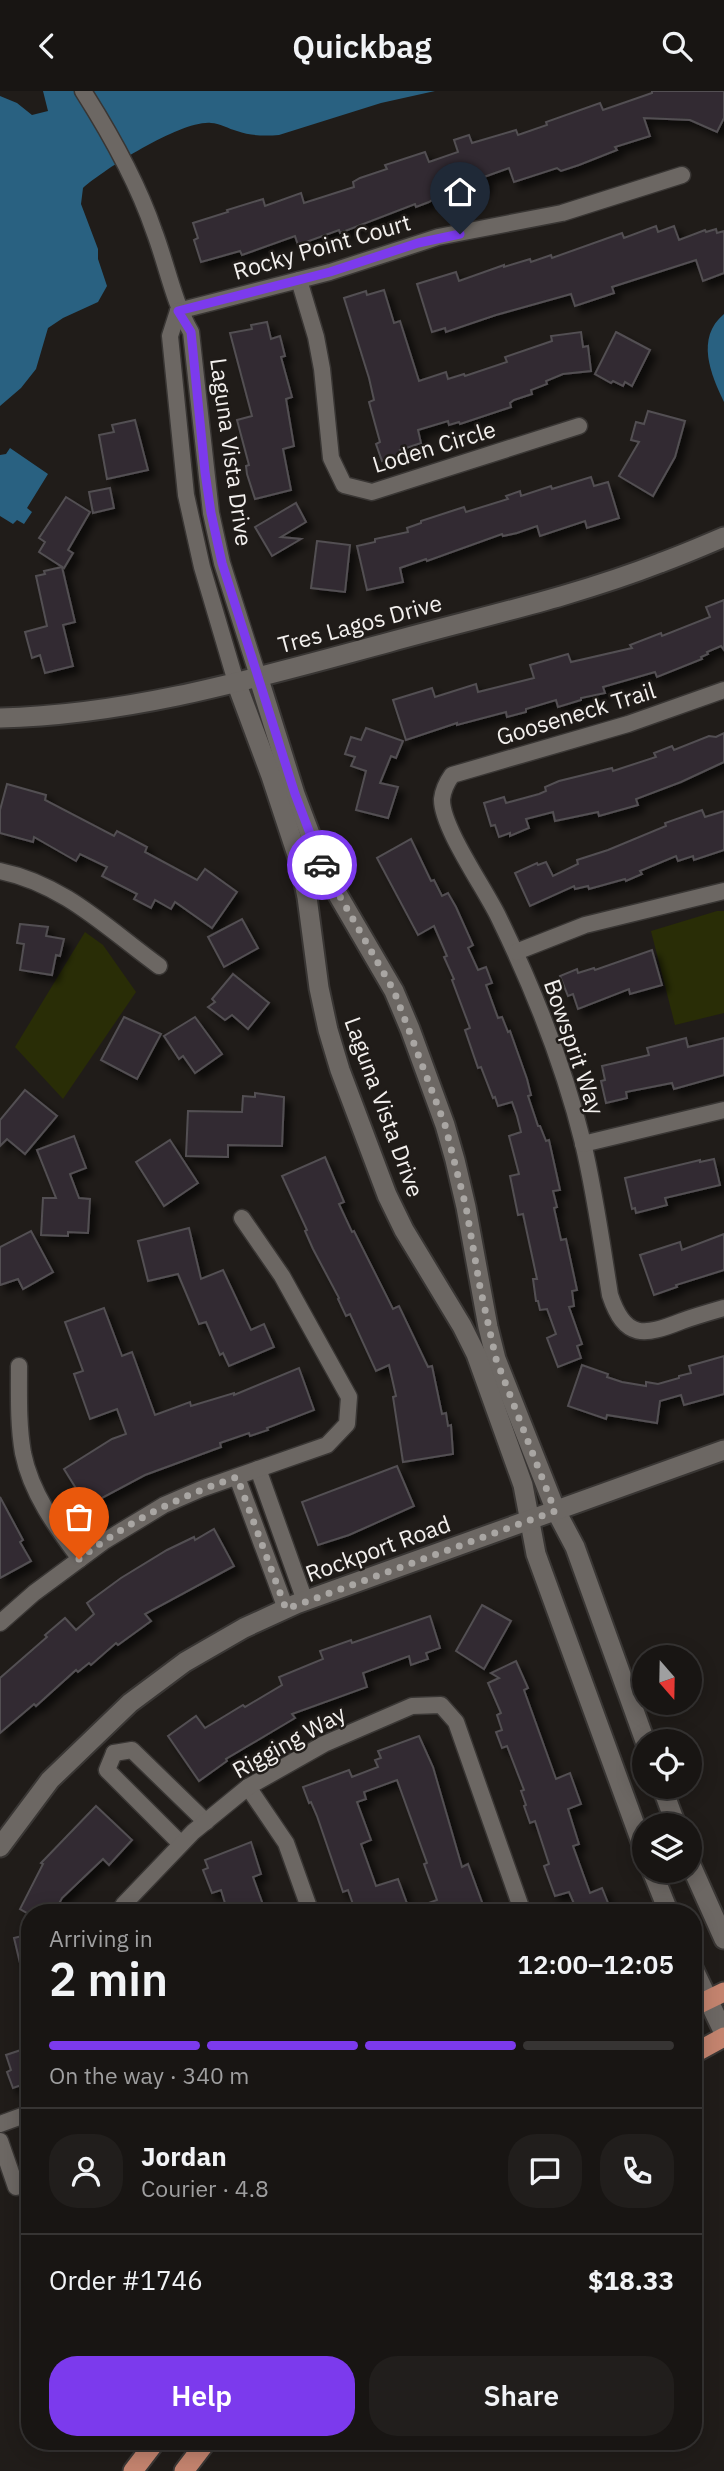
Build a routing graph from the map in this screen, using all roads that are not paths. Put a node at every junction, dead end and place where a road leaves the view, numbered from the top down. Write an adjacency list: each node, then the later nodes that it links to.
1 (83, 91): 4 (street, Laguna Vista Drive)
2 (682, 175): 3 (street, Rocky Point Court)
3 (299, 280): 4 (street, Rocky Point Court); 5 (street, Loden Circle)
4 (178, 311): 7 (street, Laguna Vista Drive); 8 (street, Laguna Vista Drive)
5 (579, 426)
6 (724, 537): 7 (street, Tres Lagos Drive)
7 (257, 676): 8 (street, Tres Lagos Drive); 24 (street, Laguna Vista Drive)
8 (236, 682): 10 (street, Tres Lagos Drive); 25 (street, Laguna Vista Drive)
9 (724, 690): 11 (street, Gooseneck Trail)
10 (0, 718)
11 (445, 786): 14 (street, Bowsprit Way)
12 (0, 871): 15 (street)
13 (724, 891): 14 (street)
14 (516, 952): 17 (street, Bowsprit Way)
15 (159, 966)
16 (724, 1110): 17 (street)
17 (583, 1144): 19 (street, Bowsprit Way)
18 (242, 1218): 22 (street)
19 (724, 1308)
20 (19, 1366): 28 (street)
21 (724, 1450): 24 (street, Rockport Road)
22 (258, 1469): 23 (street); 26 (street)
23 (237, 1477): 27 (street); 28 (street)
24 (555, 1511): 25 (street, Rockport Road); 32 (street, Laguna Vista Drive)
25 (529, 1520): 29 (street, Rockport Road); 38 (street, Laguna Vista Drive)
26 (281, 1531): 27 (street); 29 (street)
27 (259, 1539): 30 (street)
28 (79, 1559): 31 (street)
29 (305, 1601): 30 (street, Rockport Road)
30 (286, 1609): 33 (street, Rockport Road)
31 (0, 1623)
32 (641, 1729)
33 (96, 1734): 34 (street); 41 (street, Rockport Road)
34 (114, 1753): 35 (street); 37 (street)
35 (160, 1778): 37 (street); 39 (street)
36 (248, 1787): 39 (street, Rigging Way); 45 (street); 46 (street, Rigging Way)
37 (137, 1801): 40 (street)
38 (632, 1817)
39 (206, 1822): 40 (street, Rigging Way)
40 (181, 1844): 44 (street, Rigging Way)
41 (0, 1847)
42 (657, 1883): 47 (street)
43 (699, 1883): 48 (street)
44 (124, 1904)
45 (308, 1904)
46 (520, 1904)
47 (665, 1904)
48 (724, 1939)
49 (708, 2000): 50 (street)
50 (724, 2035): 51 (main road)
51 (702, 2048)
52 (21, 2116): 53 (street)
53 (0, 2124)
54 (0, 2141): 55 (street)
55 (16, 2187)
56 (149, 2450): 58 (main road)
57 (199, 2450): 59 (main road)
58 (133, 2471)
59 (184, 2471)

